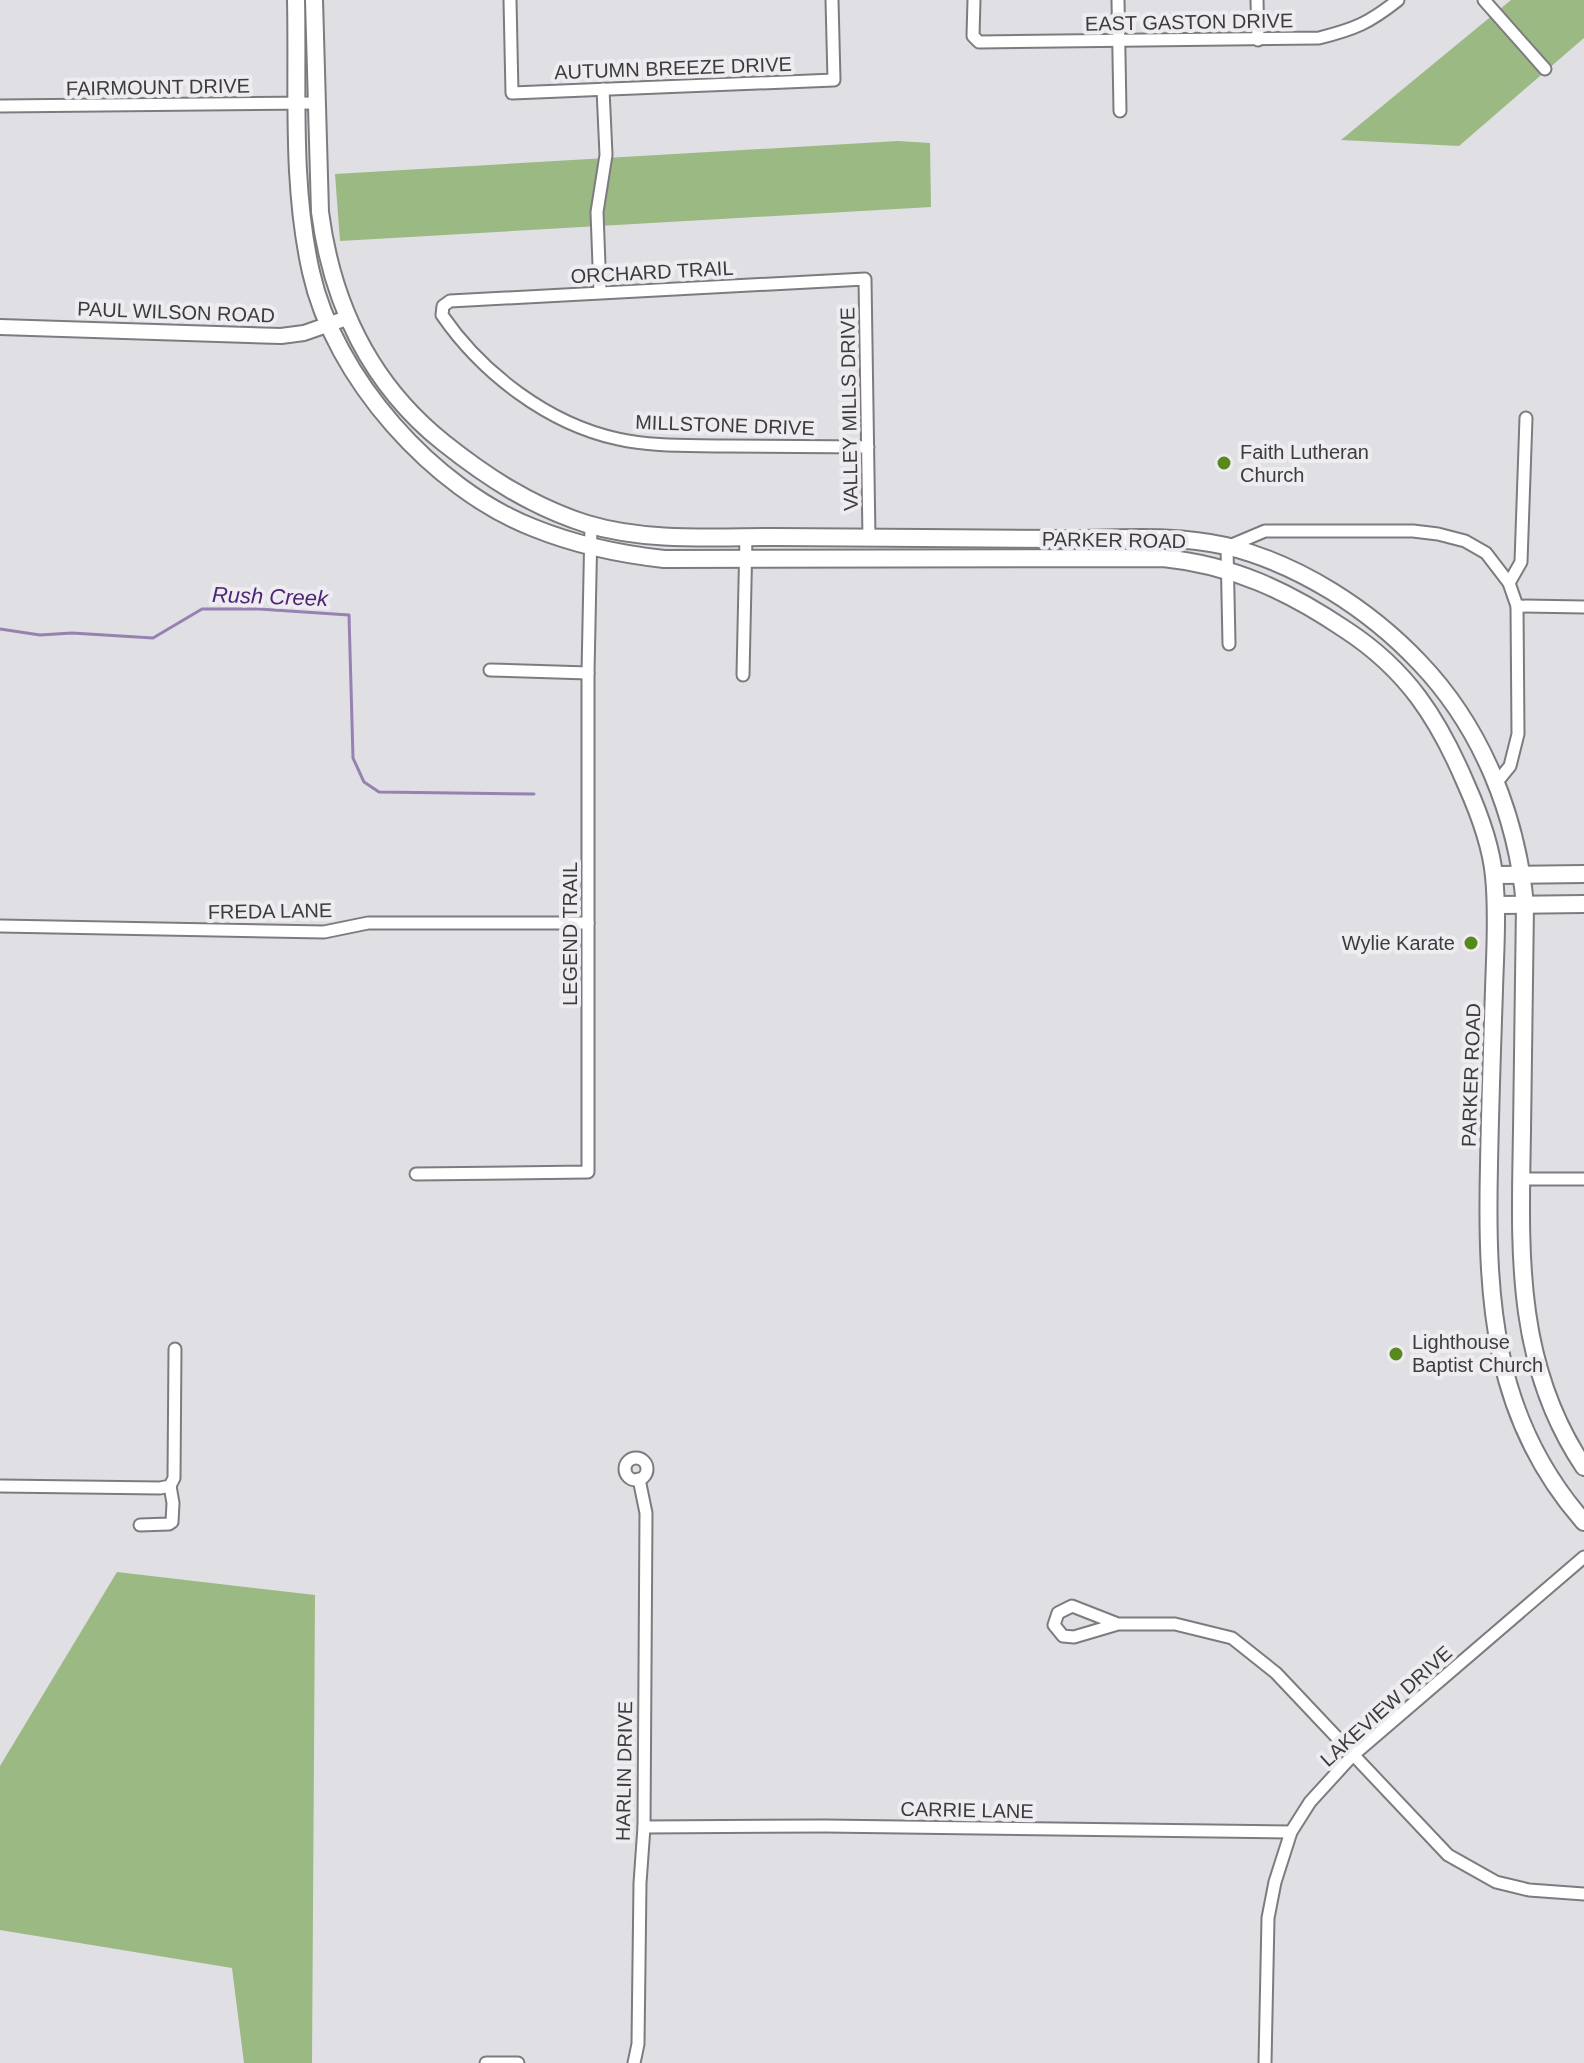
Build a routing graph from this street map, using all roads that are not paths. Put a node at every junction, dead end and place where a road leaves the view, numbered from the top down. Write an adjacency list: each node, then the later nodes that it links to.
1 (296, 0): 14 (main road, PARKER ROAD)
2 (314, 0): 15 (main road, PARKER ROAD)
3 (510, 0): 13 (street, AUTUMN BREEZE DRIVE)
4 (832, 0): 13 (street, AUTUMN BREEZE DRIVE)
5 (974, 0): 11 (street, EAST GASTON DRIVE)
6 (1118, 0): 11 (street)
7 (1257, 0): 10 (street)
8 (1398, 0): 10 (street, EAST GASTON DRIVE)
9 (1484, 0): 12 (street)
10 (1258, 40): 11 (street, EAST GASTON DRIVE)
11 (1118, 42): 17 (street)
12 (1545, 69)
13 (603, 89): 19 (street)
14 (298, 103): 15 (street, FAIRMOUNT DRIVE); 16 (street, FAIRMOUNT DRIVE); 22 (main road, PARKER ROAD)
15 (316, 103): 21 (main road, PARKER ROAD)
16 (0, 106)
17 (1120, 111)
18 (865, 279): 19 (street, ORCHARD TRAIL); 25 (street, VALLEY MILLS DRIVE)
19 (600, 292): 20 (street, ORCHARD TRAIL)
20 (443, 306): 25 (street, MILLSTONE DRIVE)
21 (347, 318): 22 (street, PAUL WILSON ROAD); 26 (main road, PARKER ROAD)
22 (328, 326): 23 (street, PAUL WILSON ROAD); 29 (main road, PARKER ROAD)
23 (0, 327)
24 (1526, 418): 33 (street)
25 (868, 447): 28 (street, VALLEY MILLS DRIVE)
26 (591, 525): 27 (main road, PARKER ROAD); 29 (street, LEGEND TRAIL)
27 (746, 537): 28 (main road, PARKER ROAD); 31 (street)
28 (869, 538): 30 (main road, PARKER ROAD)
29 (591, 546): 31 (main road, PARKER ROAD); 38 (street, LEGEND TRAIL)
30 (1227, 547): 32 (street); 33 (street); 40 (main road, PARKER ROAD)
31 (745, 560): 32 (main road, PARKER ROAD); 39 (street)
32 (1228, 570): 36 (street); 42 (main road, PARKER ROAD)
33 (1509, 583): 34 (street)
34 (1517, 606): 35 (street); 40 (street)
35 (1584, 607)
36 (1229, 644)
37 (490, 670): 38 (street)
38 (588, 673): 47 (street, LEGEND TRAIL)
39 (743, 675)
40 (1497, 782): 43 (main road, PARKER ROAD)
41 (1584, 874): 43 (main road)
42 (1494, 875): 43 (main road); 45 (main road, PARKER ROAD)
43 (1522, 875): 46 (main road, PARKER ROAD)
44 (1584, 904): 46 (main road)
45 (1496, 905): 46 (main road); 57 (main road, PARKER ROAD)
46 (1525, 905): 50 (main road, PARKER ROAD)
47 (588, 923): 48 (street, FREDA LANE); 49 (street, LEGEND TRAIL)
48 (0, 926)
49 (416, 1174)
50 (1521, 1179): 51 (street); 53 (main road, PARKER ROAD)
51 (1584, 1179)
52 (175, 1349): 56 (street)
53 (1584, 1467)
54 (639, 1479): 62 (street, HARLIN DRIVE)
55 (0, 1486): 56 (street)
56 (170, 1486): 58 (street)
57 (1584, 1522)
58 (140, 1525)
59 (1584, 1557): 61 (street, LAKEVIEW DRIVE)
60 (1118, 1624): 60 (street); 61 (street)
61 (1352, 1756): 63 (street, LAKEVIEW DRIVE); 64 (street)
62 (644, 1827): 63 (street, CARRIE LANE); 67 (street, HARLIN DRIVE)
63 (1291, 1832): 68 (street, LAKEVIEW DRIVE)
64 (1584, 1894)
65 (486, 2063): 66 (street)
66 (518, 2063)
67 (634, 2063)
68 (1265, 2063)

